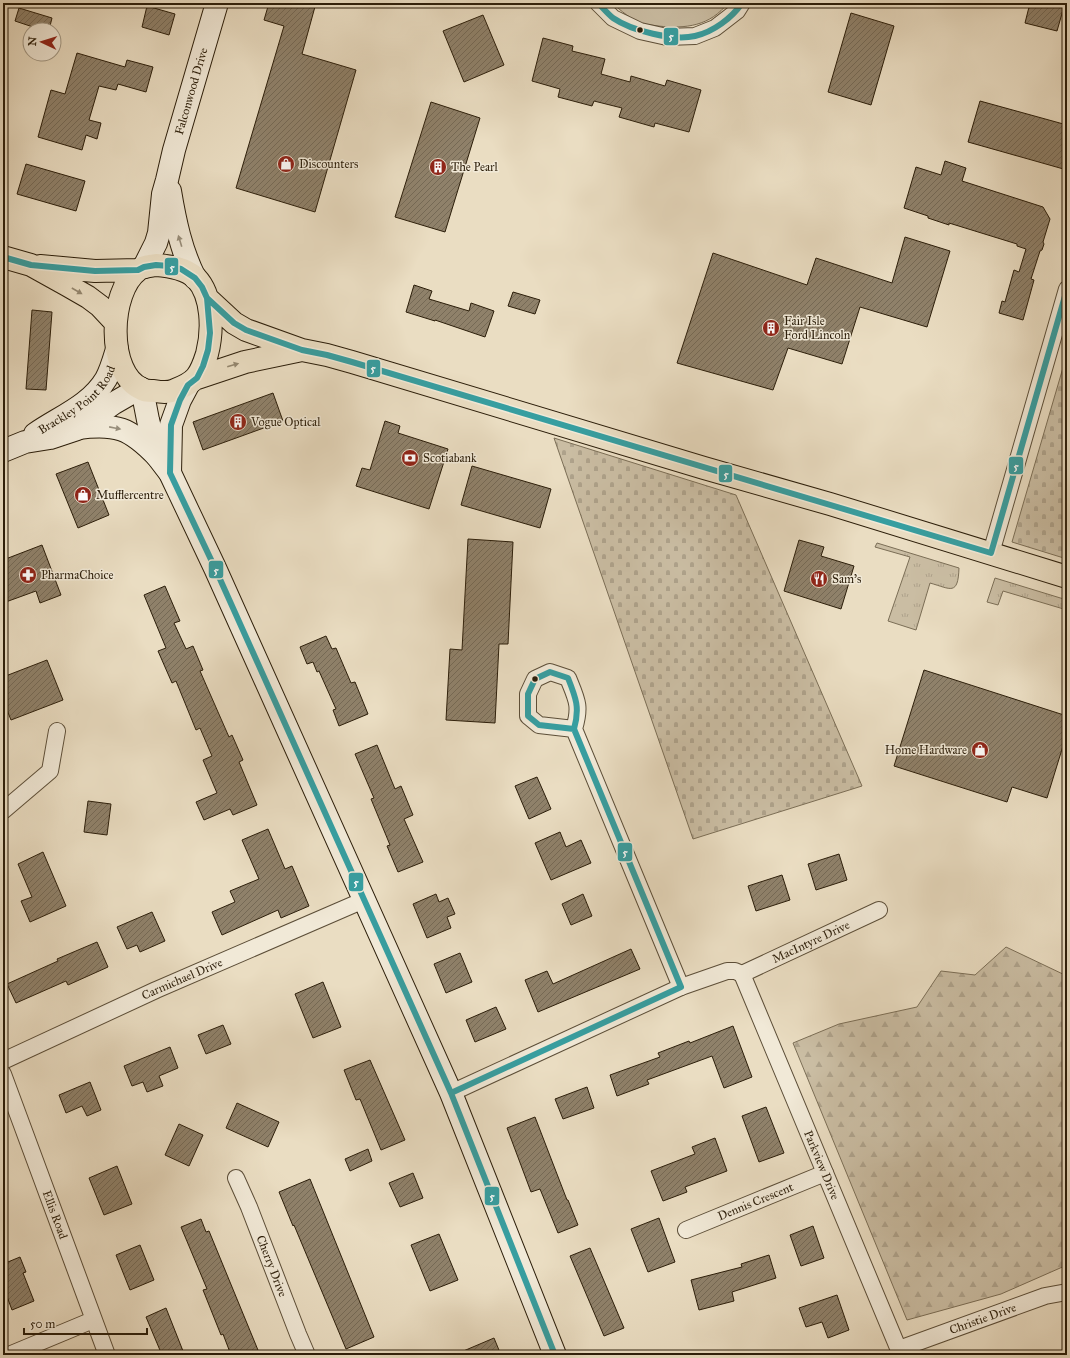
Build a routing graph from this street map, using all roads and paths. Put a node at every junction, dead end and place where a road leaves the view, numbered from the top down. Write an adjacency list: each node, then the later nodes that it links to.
1 (217, 3): 4 (main road, Falconwood Drive)
2 (598, 3): 3 (street)
3 (742, 3)
4 (167, 180): 7 (main road, Falconwood Drive); 8 (main road, Falconwood Drive, one-way to 4)
5 (3, 257): 6 (main road)
6 (31, 266): 7 (main road); 11 (main road, one-way to 11)
7 (141, 269): 8 (main road); 11 (main road)
8 (195, 278): 10 (main road)
9 (1067, 289): 21 (street)
10 (207, 298): 13 (main road); 14 (main road)
11 (116, 322): 12 (main road)
12 (117, 349): 15 (main road); 17 (main road, Brackley Point Road)
13 (302, 350): 14 (main road, one-way to 13); 21 (main road)
14 (192, 381): 15 (main road); 20 (main road)
15 (141, 388): 16 (main road, Brackley Point Road); 19 (main road)
16 (77, 428): 17 (main road, Brackley Point Road); 19 (main road, one-way to 19)
17 (25, 442): 18 (main road, Brackley Point Road)
18 (3, 451)
19 (157, 456): 20 (main road)
20 (170, 473): 26 (main road)
21 (990, 554): 22 (main road)
22 (1067, 577)
23 (574, 729): 29 (street)
24 (57, 731): 25 (street)
25 (3, 811)
26 (364, 900): 30 (street, Carmichael Drive); 32 (main road)
27 (879, 910): 28 (street, MacIntyre Drive)
28 (742, 974): 29 (street); 33 (street, Parkview Drive)
29 (681, 987): 32 (street)
30 (3, 1061)
31 (3, 1074): 37 (street, Ellis Road)
32 (451, 1093): 42 (main road)
33 (825, 1172): 35 (street, Dennis Crescent); 38 (street, Parkview Drive)
34 (236, 1178): 41 (street, Cherry Drive)
35 (686, 1230)
36 (1067, 1292): 38 (street, Christie Drive)
37 (93, 1320): 39 (street); 40 (street, Ellis Road)
38 (900, 1352)
39 (9, 1355)
40 (107, 1355)
41 (307, 1355)
42 (555, 1355)

